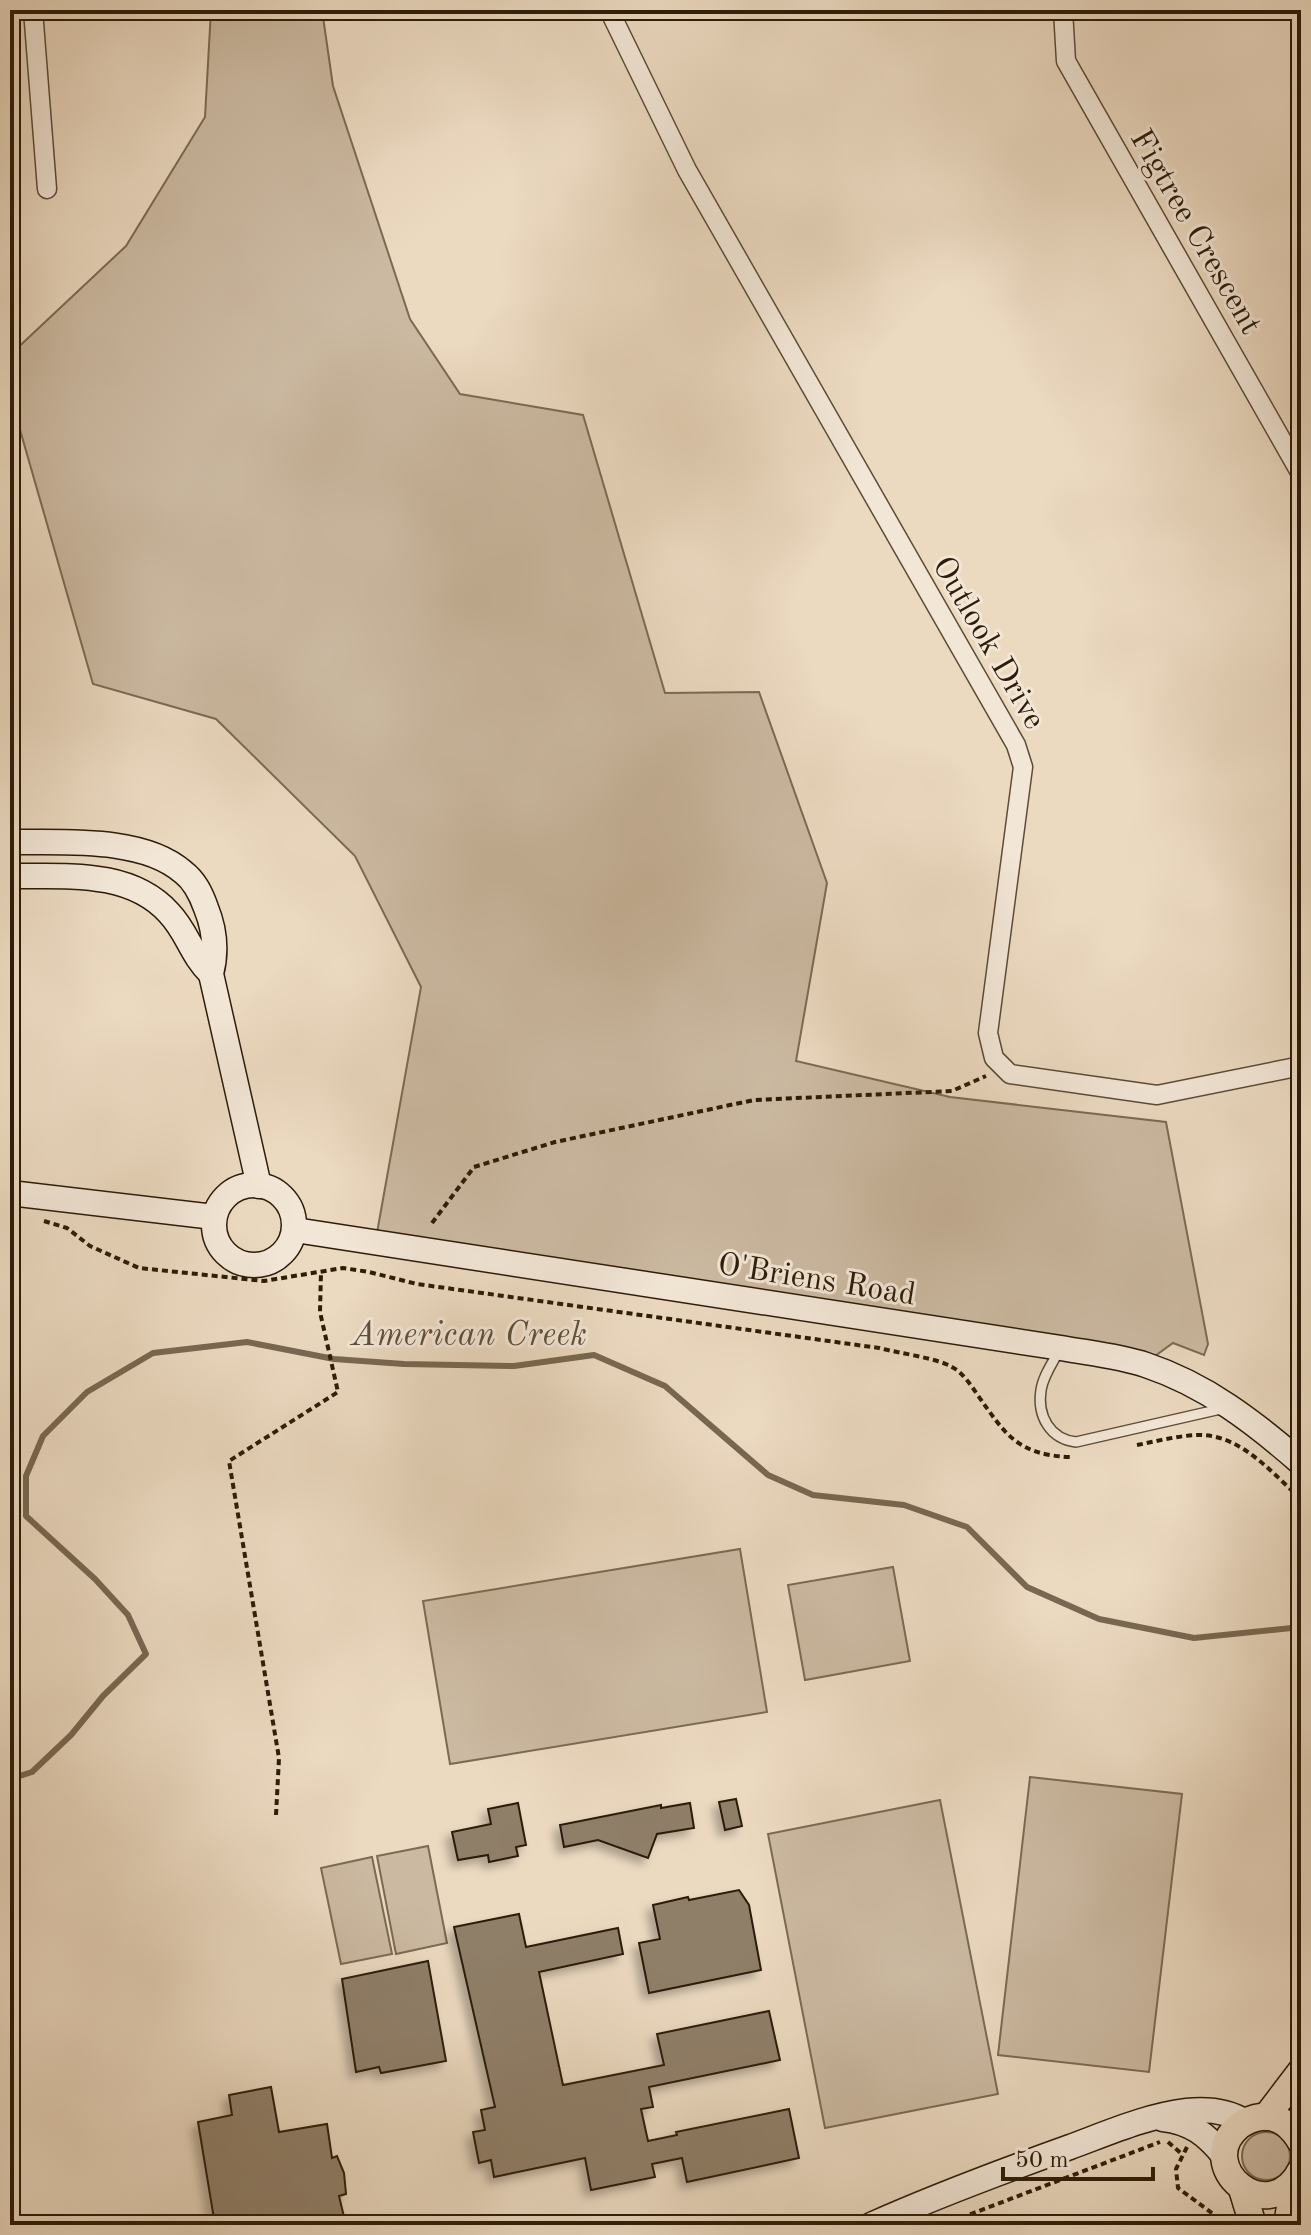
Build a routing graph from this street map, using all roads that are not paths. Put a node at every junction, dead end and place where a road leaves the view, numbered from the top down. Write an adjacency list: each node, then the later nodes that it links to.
1 (33, 10): 4 (street)
2 (609, 10): 9 (street, Outlook Drive)
3 (1063, 10): 5 (street, Figtree Crescent)
4 (47, 189)
5 (1301, 474)
6 (10, 842): 8 (street)
7 (10, 876): 8 (street)
8 (211, 974): 10 (street)
9 (1301, 1066)
10 (259, 1186): 12 (street); 13 (street)
11 (10, 1193): 12 (street)
12 (214, 1217): 13 (street)
13 (295, 1230): 14 (street, O'Briens Road)
14 (1061, 1348): 15 (street, O'Briens Road); 15 (lane)
15 (1232, 1407): 16 (street, O'Briens Road)
16 (1301, 1463)
17 (1301, 2071): 19 (main road)
18 (1153, 2118): 19 (street); 21 (street); 24 (street)
19 (1256, 2119): 20 (main road); 21 (main road)
20 (1301, 2142)
21 (1224, 2156): 23 (main road)
22 (1298, 2176): 23 (main road); 26 (main road)
23 (1242, 2189): 25 (main road)
24 (871, 2225)
25 (1253, 2225)
26 (1287, 2225)

